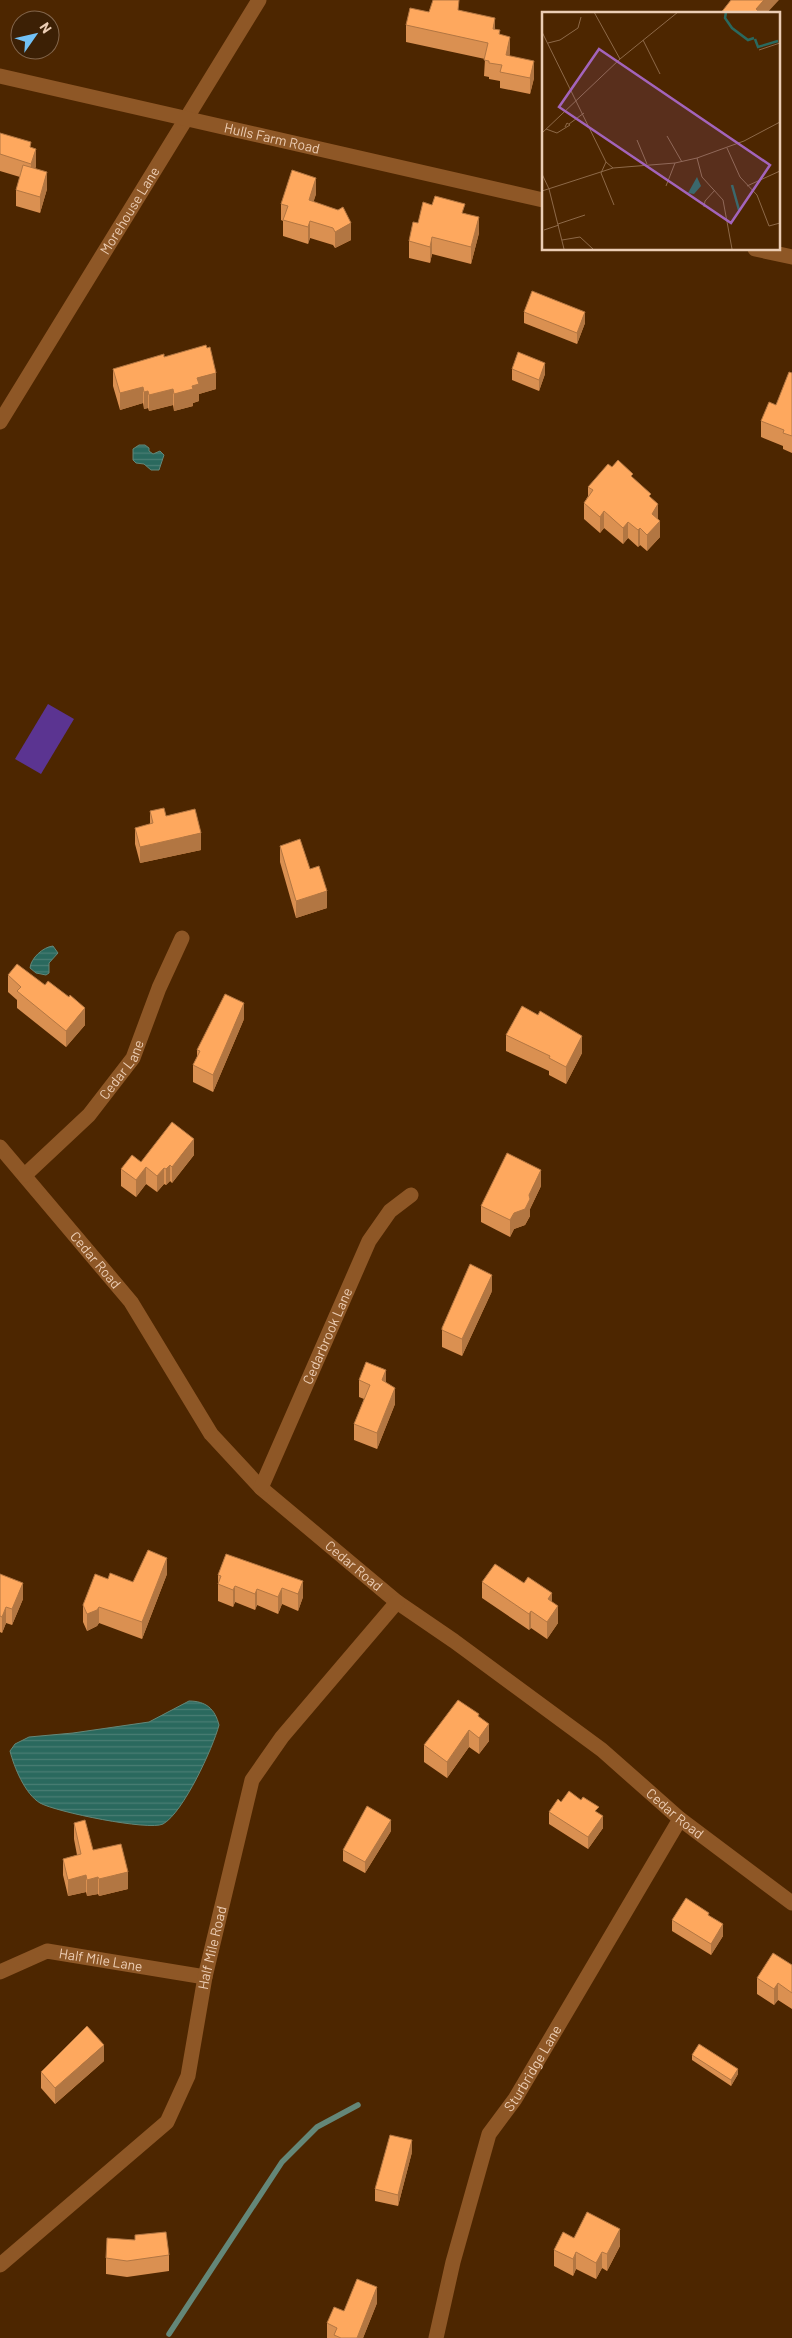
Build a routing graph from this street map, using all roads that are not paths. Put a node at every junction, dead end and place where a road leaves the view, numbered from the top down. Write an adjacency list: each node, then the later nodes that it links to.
1 (259, 0): 3 (street, Morehouse Lane)
2 (0, 76): 3 (street, Hulls Farm Road)
3 (188, 117): 4 (street, Hulls Farm Road); 7 (street, Morehouse Lane)
4 (542, 200)
5 (759, 250): 6 (street)
6 (792, 258)
7 (0, 422)
8 (182, 938): 10 (street, Cedar Lane)
9 (0, 1147): 10 (street, Cedar Road)
10 (25, 1175): 12 (street, Cedar Road)
11 (411, 1195): 12 (street, Cedarbrook Lane)
12 (261, 1488): 13 (street, Cedar Road)
13 (397, 1602): 14 (street, Cedar Road); 17 (street, Half Mile Road)
14 (680, 1819): 15 (street, Cedar Road); 19 (street, Sturbridge Lane)
15 (792, 1903)
16 (0, 1972): 17 (street, Half Mile Lane)
17 (205, 1977): 18 (street, Half Mile Road)
18 (0, 2265)
19 (436, 2338)

